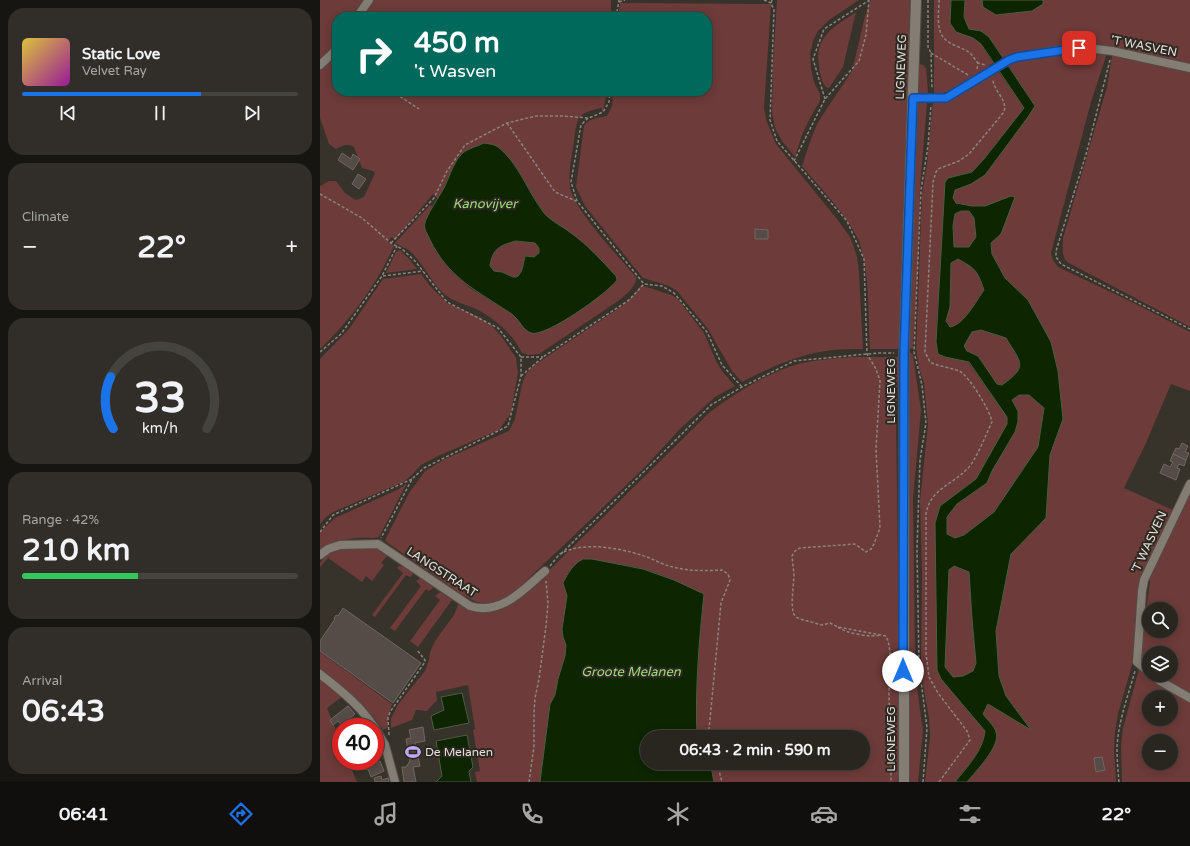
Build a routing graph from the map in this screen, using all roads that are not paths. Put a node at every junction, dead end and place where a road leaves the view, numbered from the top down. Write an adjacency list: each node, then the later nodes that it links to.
1 (369, 0): 3 (street)
2 (916, 0): 7 (street, LIGNEWEG)
3 (361, 12)
4 (332, 54): 5 (street)
5 (320, 65)
6 (1190, 68): 7 (street, 'T WASVEN)
7 (913, 98): 18 (street, LIGNEWEG)
8 (1190, 484): 11 (street, 'T WASVEN)
9 (320, 555): 10 (street, LANGSTRAAT)
10 (545, 571)
11 (1142, 666)
12 (320, 674): 15 (street)
13 (1162, 682): 14 (street)
14 (1190, 698)
15 (368, 718)
16 (384, 743): 17 (street)
17 (395, 782)
18 (904, 782)

